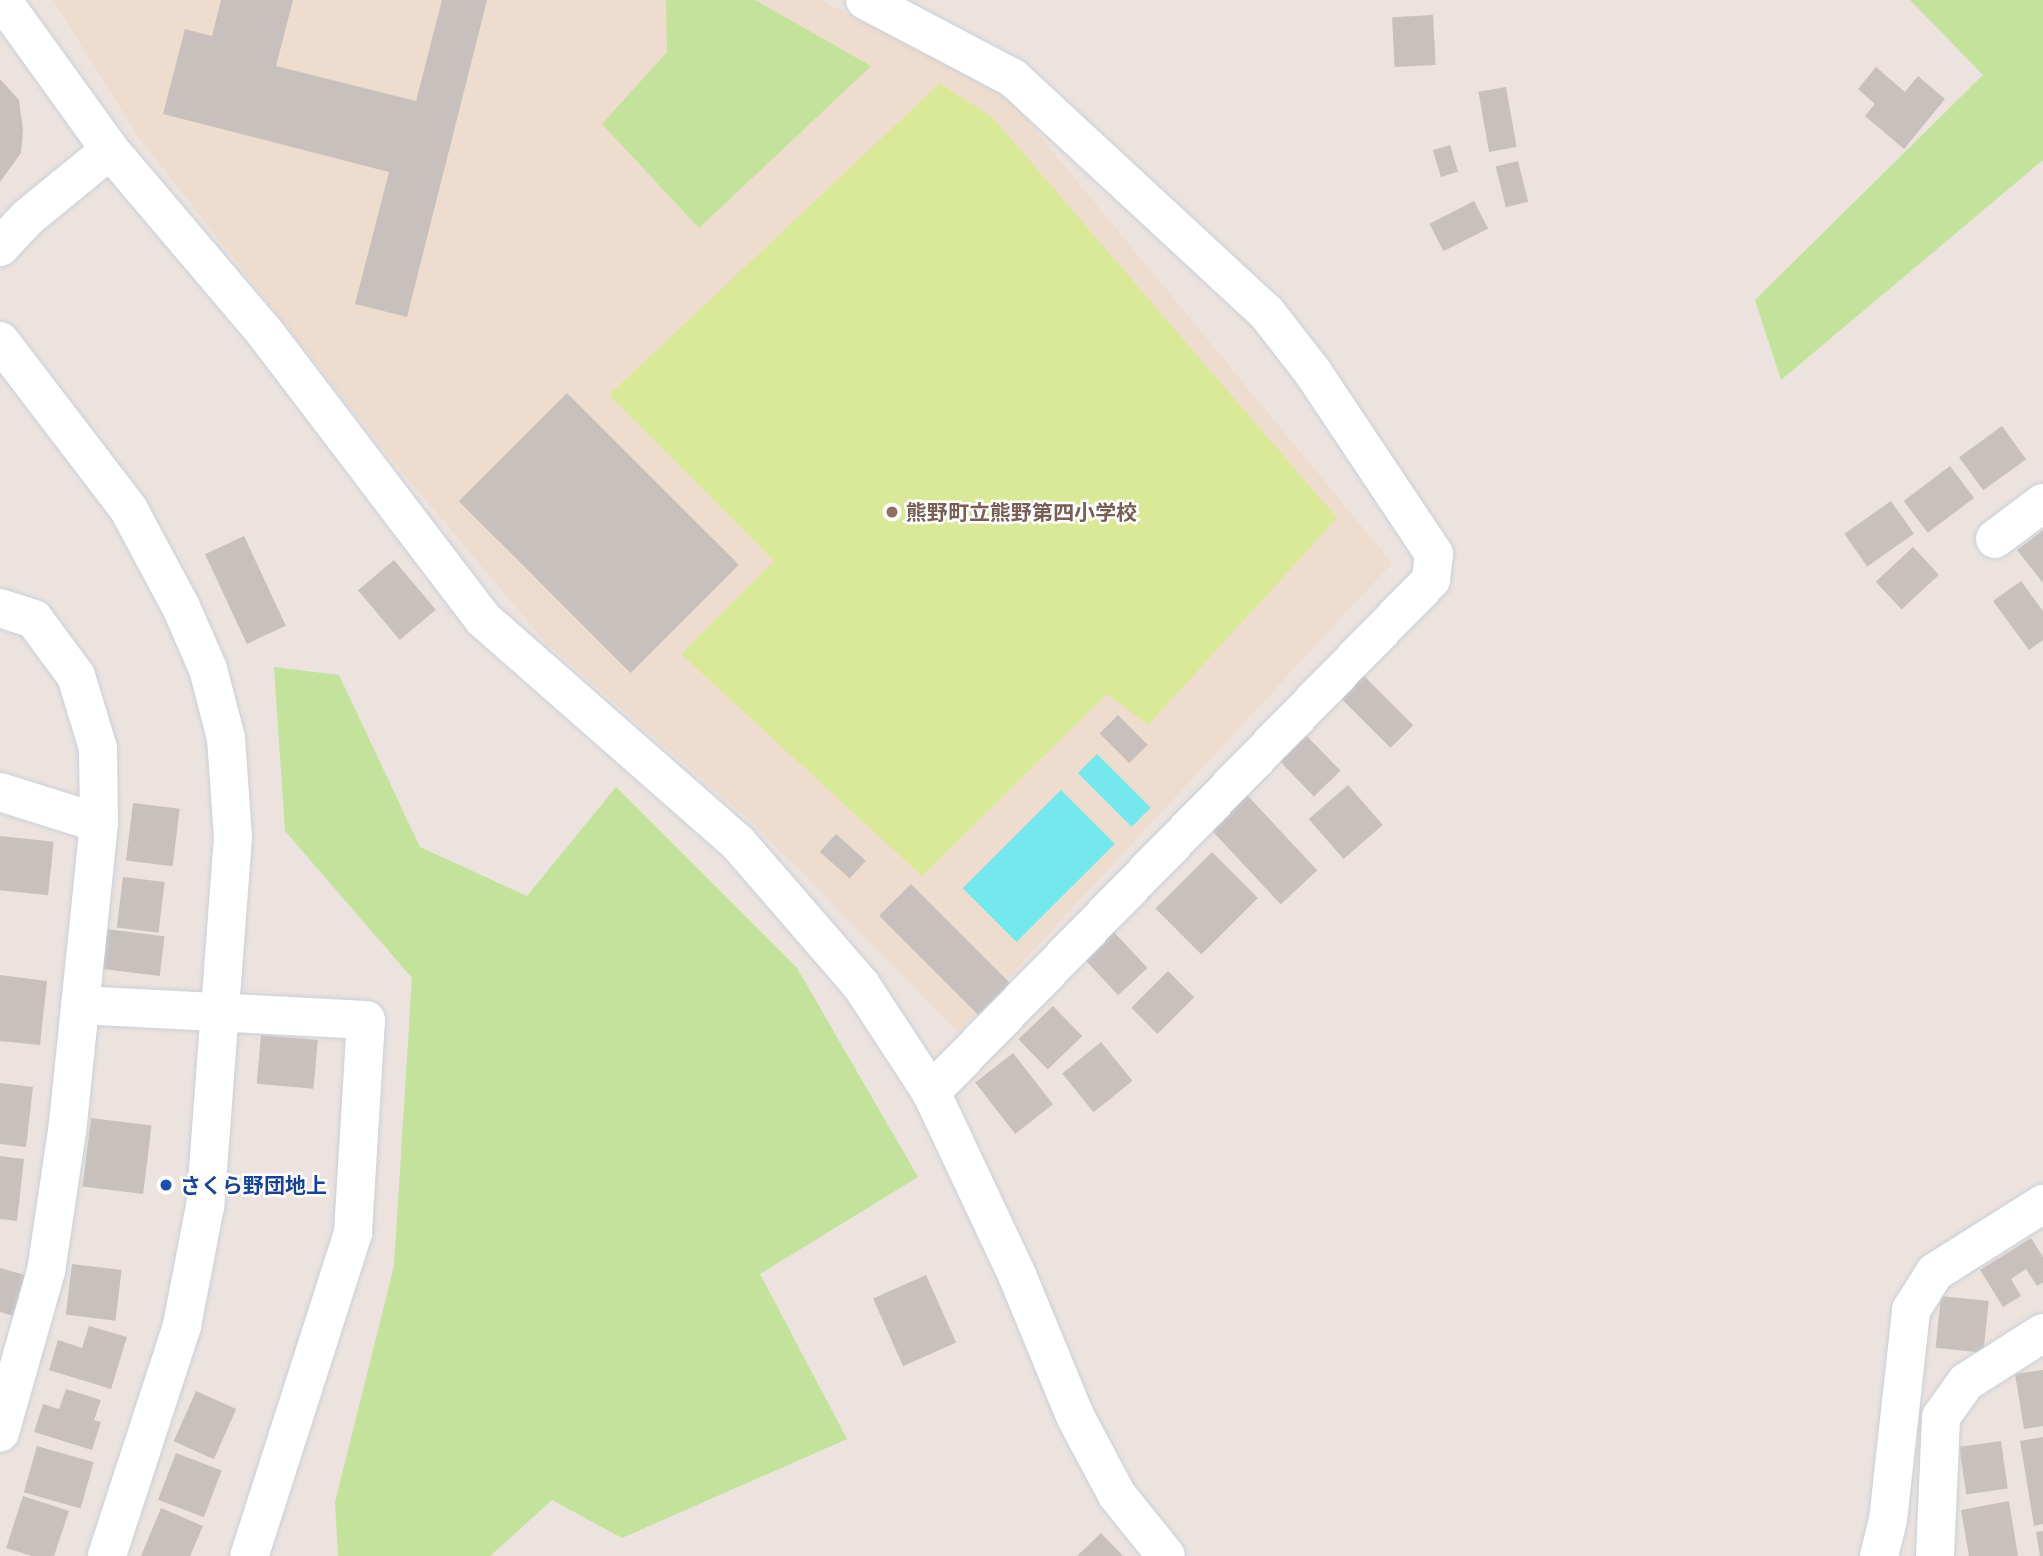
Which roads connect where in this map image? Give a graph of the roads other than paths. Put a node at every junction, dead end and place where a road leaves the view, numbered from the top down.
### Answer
1 (2, 0) edge
2 (865, 0) edge
3 (924, 14) edge
4 (110, 150) junction
5 (0, 247) edge
6 (0, 341) edge
7 (2043, 503) edge
8 (1995, 539) dead end
9 (0, 608) edge
10 (0, 792) edge
11 (99, 823) junction
12 (80, 1005) junction
13 (223, 1012) junction
14 (931, 1091) junction
15 (2043, 1204) edge
16 (2043, 1333) edge
17 (9, 1371) edge
18 (0, 1433) edge
19 (107, 1556) edge
20 (249, 1556) edge
21 (1166, 1556) edge
22 (1879, 1556) edge
23 (1935, 1556) edge

1 - 4 street
2 - 3 street
3 - 14 street
4 - 5 street
4 - 14 street
6 - 13 street
7 - 8 street
9 - 11 street
10 - 11 street
11 - 12 street
12 - 13 street
12 - 17 street
13 - 19 street
13 - 20 street
14 - 21 street
15 - 22 street
16 - 23 street
17 - 18 street

